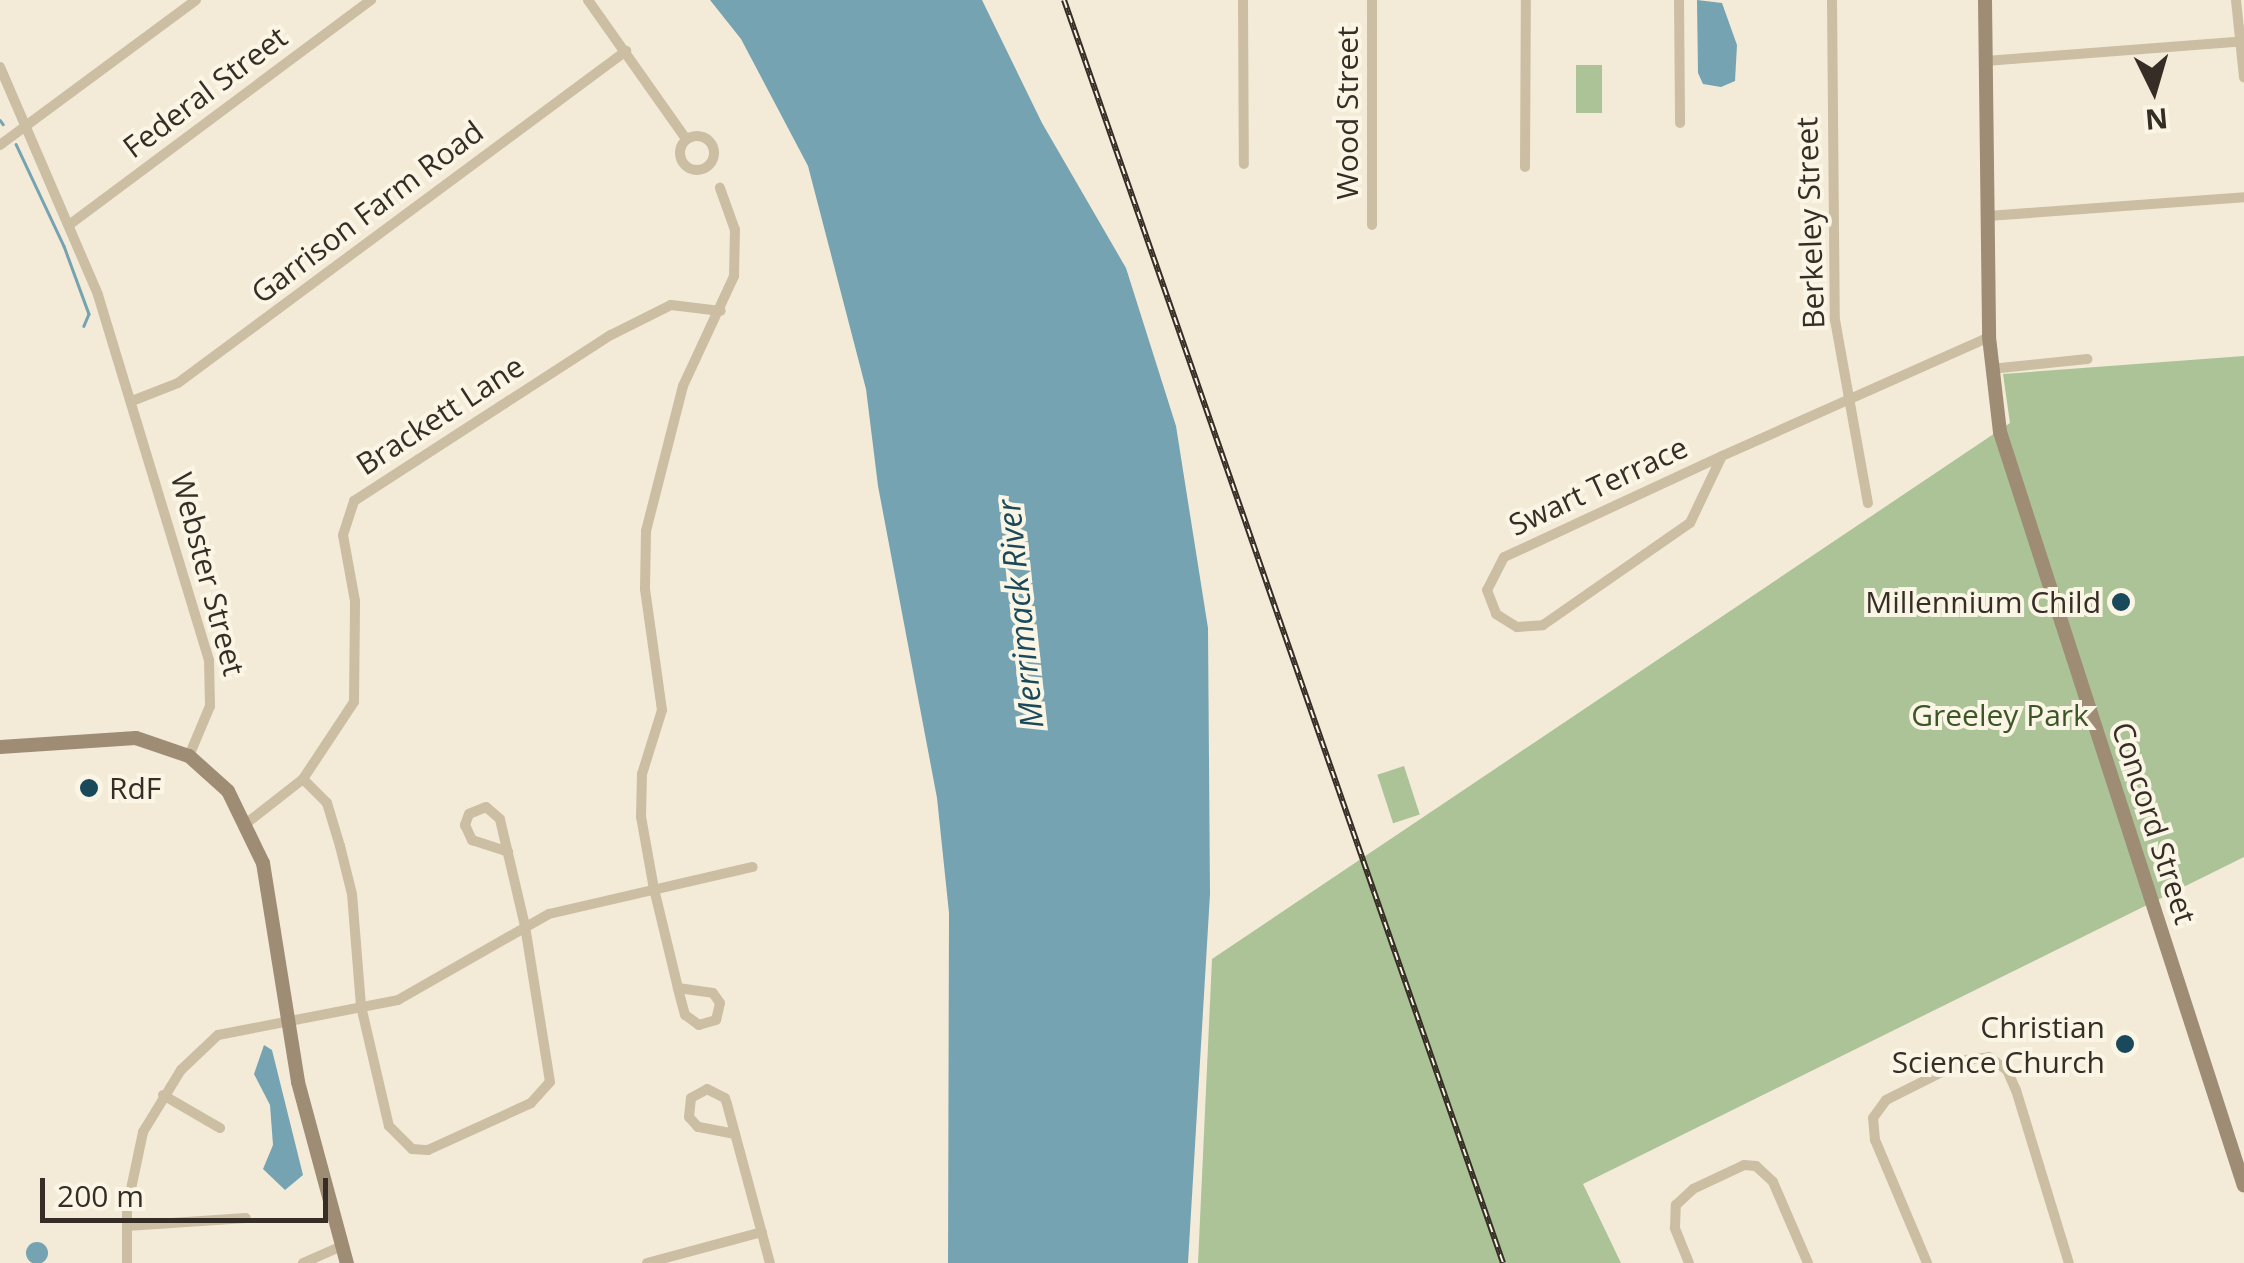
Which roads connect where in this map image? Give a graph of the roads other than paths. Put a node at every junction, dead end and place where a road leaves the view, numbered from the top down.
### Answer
1 (196, 0) edge
2 (370, 0) edge
3 (588, 0) edge
4 (1243, 0) edge
5 (1372, 0) edge
6 (1526, 0) edge
7 (1679, 0) edge
8 (1832, 0) edge
9 (1985, 0) edge
10 (2236, 0) edge
11 (2242, 41) edge
12 (626, 50) junction
13 (1986, 61) junction
14 (0, 67) edge
15 (2244, 78) edge
16 (1680, 123) dead end
17 (26, 126) junction
18 (686, 139) dead end
19 (0, 145) edge
20 (1244, 164) dead end
21 (1525, 168) dead end
22 (720, 188) dead end
23 (2244, 196) edge
24 (1988, 216) junction
25 (68, 225) junction
26 (1372, 225) dead end
27 (721, 311) junction
28 (1988, 337) junction
29 (2087, 359) dead end
30 (1991, 369) junction
31 (1848, 398) junction
32 (132, 401) junction
33 (1722, 456) junction
34 (1868, 502) dead end
35 (0, 747) edge
36 (189, 756) junction
37 (303, 779) junction
38 (248, 822) junction
39 (508, 852) junction
40 (752, 867) dead end
41 (654, 889) junction
42 (525, 926) junction
43 (678, 988) junction
44 (361, 1006) junction
45 (287, 1018) junction
46 (163, 1095) junction
47 (220, 1128) dead end
48 (736, 1134) junction
49 (2244, 1186) edge
50 (246, 1218) dead end
51 (127, 1226) junction
52 (762, 1232) junction
53 (342, 1246) junction
54 (127, 1263) edge
55 (304, 1263) edge
56 (347, 1263) edge
57 (648, 1263) edge
58 (770, 1263) edge
59 (1689, 1263) edge
60 (1808, 1263) edge
61 (1926, 1263) edge
62 (2069, 1263) edge

1 - 17 street
2 - 25 street, Federal Street
3 - 12 street
4 - 20 street
5 - 26 street, Wood Street
6 - 21 street
7 - 16 street
8 - 31 street, Berkeley Street
9 - 13 main road, Concord Street
10 - 11 street
11 - 13 street
11 - 15 street
12 - 18 street
12 - 32 street, Garrison Farm Road
13 - 24 main road, Concord Street
14 - 17 street, Webster Street
17 - 19 street
17 - 25 street, Webster Street
22 - 27 street
23 - 24 street
24 - 28 main road, Concord Street
25 - 32 street, Webster Street
27 - 37 street, Brackett Lane
27 - 41 street
28 - 30 main road, Concord Street
28 - 31 street, Swart Terrace
29 - 30 street
30 - 49 main road, Concord Street
31 - 33 street, Swart Terrace
31 - 34 street, Berkeley Street
32 - 36 street, Webster Street
33 - 33 street, Swart Terrace
35 - 36 main road
36 - 38 main road
37 - 38 street, Brackett Lane
37 - 44 street
38 - 45 main road
39 - 39 street
39 - 42 street
40 - 41 street
41 - 42 street
41 - 43 street
42 - 44 street
42 - 44 street
43 - 43 street
44 - 45 street
45 - 46 street
45 - 53 main road
46 - 47 street
46 - 51 street
48 - 48 street
48 - 52 street
50 - 51 street
51 - 54 street
52 - 57 street
52 - 58 street
53 - 55 street
53 - 56 main road
59 - 60 street
61 - 62 street

